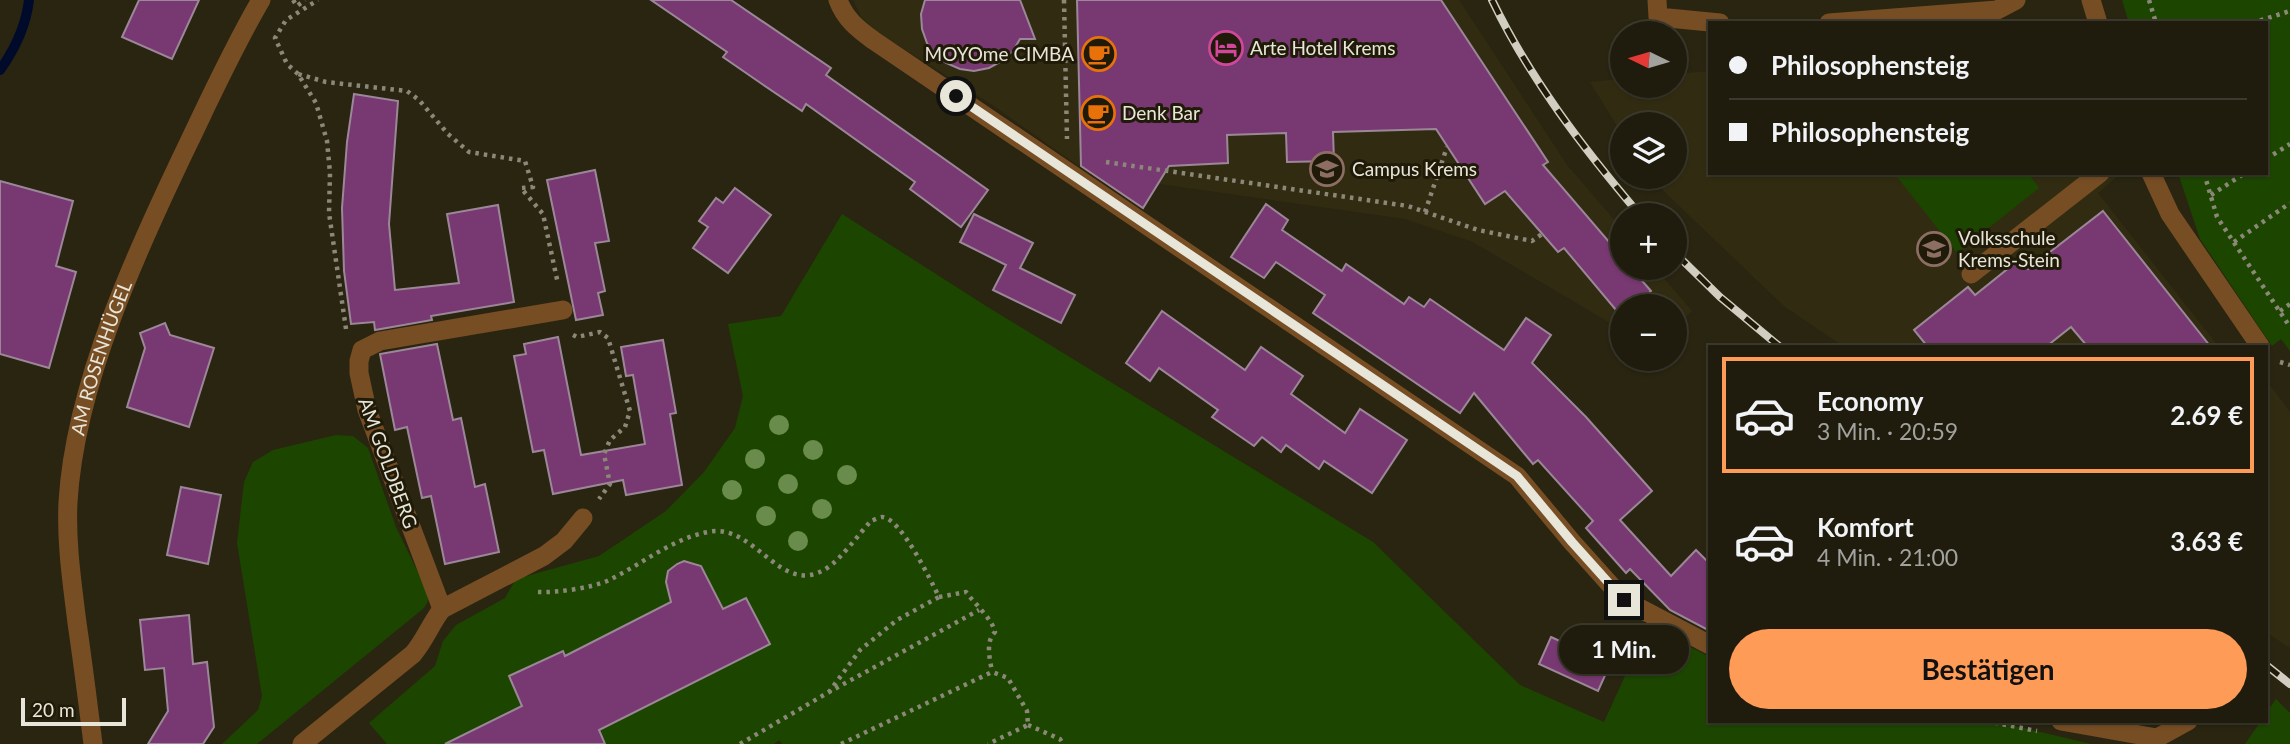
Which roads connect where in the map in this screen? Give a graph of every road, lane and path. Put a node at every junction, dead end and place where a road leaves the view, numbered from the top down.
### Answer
1 (261, 0) edge
2 (293, 0) edge
3 (305, 0) edge
4 (318, 0) edge
5 (838, 0) edge
6 (1064, 0) edge
7 (1657, 0) edge
8 (2017, 0) edge
9 (2091, 0) edge
10 (2149, 0) edge
11 (2290, 11) edge
12 (1853, 21) edge
13 (2097, 21) edge
14 (2155, 21) edge
15 (2258, 21) edge
16 (1708, 22) edge
17 (298, 74) junction
18 (2290, 144) edge
19 (1447, 147) dead end
20 (1039, 153) junction
21 (2268, 158) edge
22 (1095, 161) dead end
23 (2097, 175) edge
24 (2152, 175) edge
25 (2205, 175) edge
26 (2242, 175) edge
27 (2211, 195) junction
28 (2290, 204) edge
29 (1425, 212) junction
30 (1542, 234) dead end
31 (2234, 242) junction
32 (1971, 274) dead end
33 (2290, 304) edge
34 (563, 310) junction
35 (2280, 311) junction
36 (2290, 327) edge
37 (2259, 345) edge
38 (362, 350) junction
39 (583, 518) joint
40 (536, 592) dead end
41 (939, 597) junction
42 (442, 609) junction
43 (979, 610) junction
44 (1708, 644) edge
45 (992, 672) junction
46 (829, 692) junction
47 (1997, 723) edge
48 (2057, 723) edge
49 (2072, 723) edge
50 (2184, 723) edge
51 (1028, 725) junction
52 (93, 744) edge
53 (302, 744) edge
54 (740, 744) edge
55 (841, 744) edge
56 (988, 744) edge
57 (1063, 744) edge

1 - 52 street, AM ROSENHÜGEL
2 - 3 path
4 - 17 path
5 - 20 street
6 - 20 path
7 - 16 street
8 - 12 street
9 - 13 street
10 - 14 path
11 - 15 path
17 - 34 path
17 - 38 path
18 - 21 path
19 - 29 path
20 - 44 street
22 - 29 path
23 - 32 street
24 - 37 street
25 - 27 path
26 - 27 path
27 - 31 path
28 - 31 path
29 - 30 path
31 - 35 path
33 - 35 path
34 - 38 street
34 - 39 path
35 - 36 path
38 - 42 street, AM GOLDBERG
39 - 42 street
40 - 41 path
41 - 43 path
41 - 46 path
42 - 53 street
43 - 45 path
43 - 46 path
45 - 51 path
45 - 55 path
46 - 54 path
47 - 48 path
49 - 50 street
51 - 56 path
51 - 57 path

